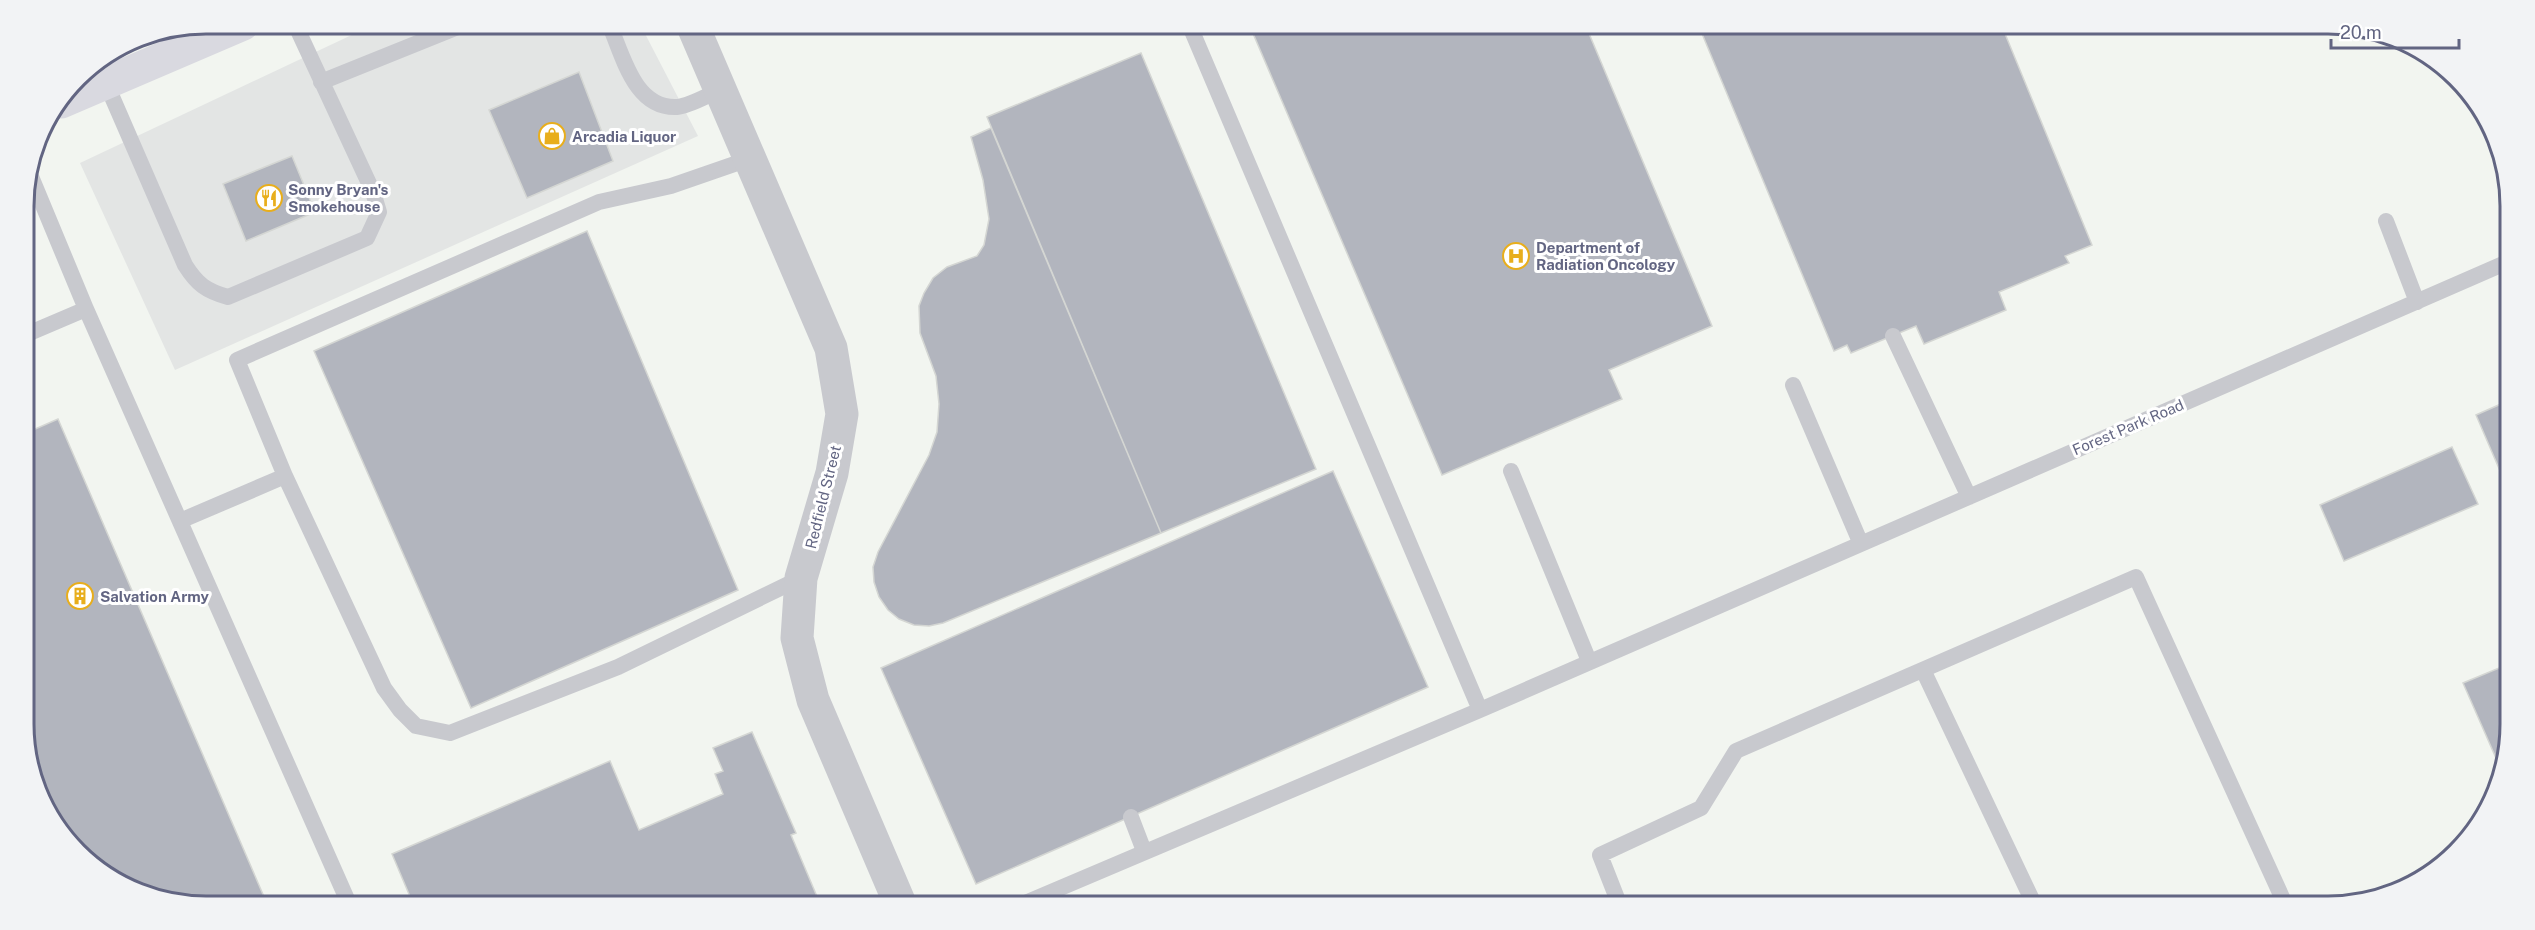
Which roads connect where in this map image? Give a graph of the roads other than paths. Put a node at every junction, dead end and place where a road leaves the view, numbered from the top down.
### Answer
1 (220, 34) edge
2 (299, 34) edge
3 (436, 34) edge
4 (614, 34) edge
5 (696, 34) edge
6 (1193, 34) edge
7 (321, 82) junction
8 (106, 83) junction
9 (720, 90) junction
10 (74, 96) edge
11 (749, 159) junction
12 (36, 188) edge
13 (2386, 221) dead end
14 (2500, 265) edge
15 (2417, 302) junction
16 (86, 309) junction
17 (35, 331) edge
18 (1893, 336) dead end
19 (1793, 385) dead end
20 (1511, 471) dead end
21 (285, 477) junction
22 (1969, 496) junction
23 (180, 521) junction
24 (1861, 544) junction
25 (801, 578) junction
26 (1589, 661) junction
27 (1923, 670) junction
28 (1480, 710) junction
29 (1131, 817) dead end
30 (1144, 851) junction
31 (1616, 895) edge
32 (2030, 895) edge
33 (2281, 895) edge
34 (346, 896) edge
35 (897, 896) edge
36 (1042, 896) edge

1 - 8 main road
2 - 7 lane
3 - 7 lane
4 - 9 lane
5 - 9 street, Redfield Street
6 - 28 lane
7 - 8 lane
8 - 10 main road
9 - 11 street, Redfield Street
11 - 21 lane
11 - 25 street, Redfield Street
12 - 16 lane
13 - 15 lane
14 - 15 lane, Forest Park Road
15 - 22 lane, Forest Park Road
16 - 17 lane
16 - 23 lane
18 - 22 lane
19 - 24 lane
20 - 26 lane
21 - 23 lane
21 - 25 lane
22 - 24 lane, Forest Park Road
23 - 34 lane
24 - 26 lane, Forest Park Road
25 - 35 street, Redfield Street
26 - 28 lane, Forest Park Road
27 - 31 lane
27 - 32 lane
27 - 33 lane
28 - 30 lane, Forest Park Road
29 - 30 lane
30 - 36 lane, Forest Park Road

